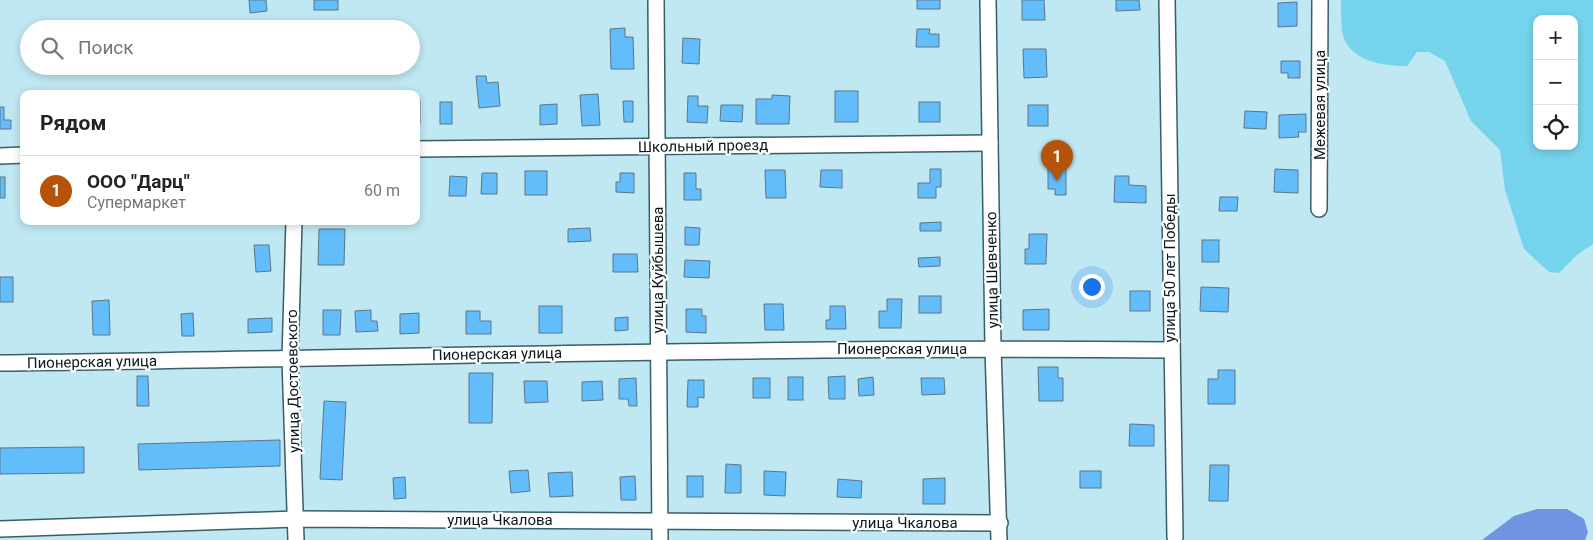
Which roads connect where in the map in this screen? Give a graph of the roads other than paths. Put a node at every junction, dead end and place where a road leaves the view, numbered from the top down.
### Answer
1 (656, 0) edge
2 (988, 0) edge
3 (1167, 0) edge
4 (1320, 0) edge
5 (990, 143) junction
6 (657, 146) junction
7 (420, 149) edge
8 (20, 155) edge
9 (0, 156) edge
10 (1319, 209) dead end
11 (294, 225) edge
12 (993, 348) junction
13 (1171, 350) junction
14 (658, 351) junction
15 (290, 359) junction
16 (0, 363) edge
17 (296, 519) junction
18 (660, 521) junction
19 (1000, 523) junction
20 (0, 529) edge
21 (1174, 537) dead end
22 (296, 540) edge
23 (660, 540) edge
24 (999, 540) edge

1 - 6 street, улица Куйбышева
2 - 5 street, улица Шевченко
3 - 13 street, улица 50 лет Победы
4 - 10 street, Межевая улица
5 - 6 street, Школьный проезд
5 - 12 street, улица Шевченко
6 - 7 street, Школьный проезд
6 - 14 street, улица Куйбышева
8 - 9 street
11 - 15 street, улица Достоевского
12 - 13 street, Пионерская улица
12 - 14 street, Пионерская улица
12 - 19 street, улица Шевченко
13 - 21 street, улица 50 лет Победы
14 - 15 street, Пионерская улица
14 - 18 street, улица Куйбышева
15 - 16 street, Пионерская улица
15 - 17 street, улица Достоевского
17 - 18 street, улица Чкалова
17 - 20 street, улица Чкалова
17 - 22 street, улица Достоевского
18 - 19 street, улица Чкалова
18 - 23 street, улица Куйбышева
19 - 24 street, улица Шевченко

